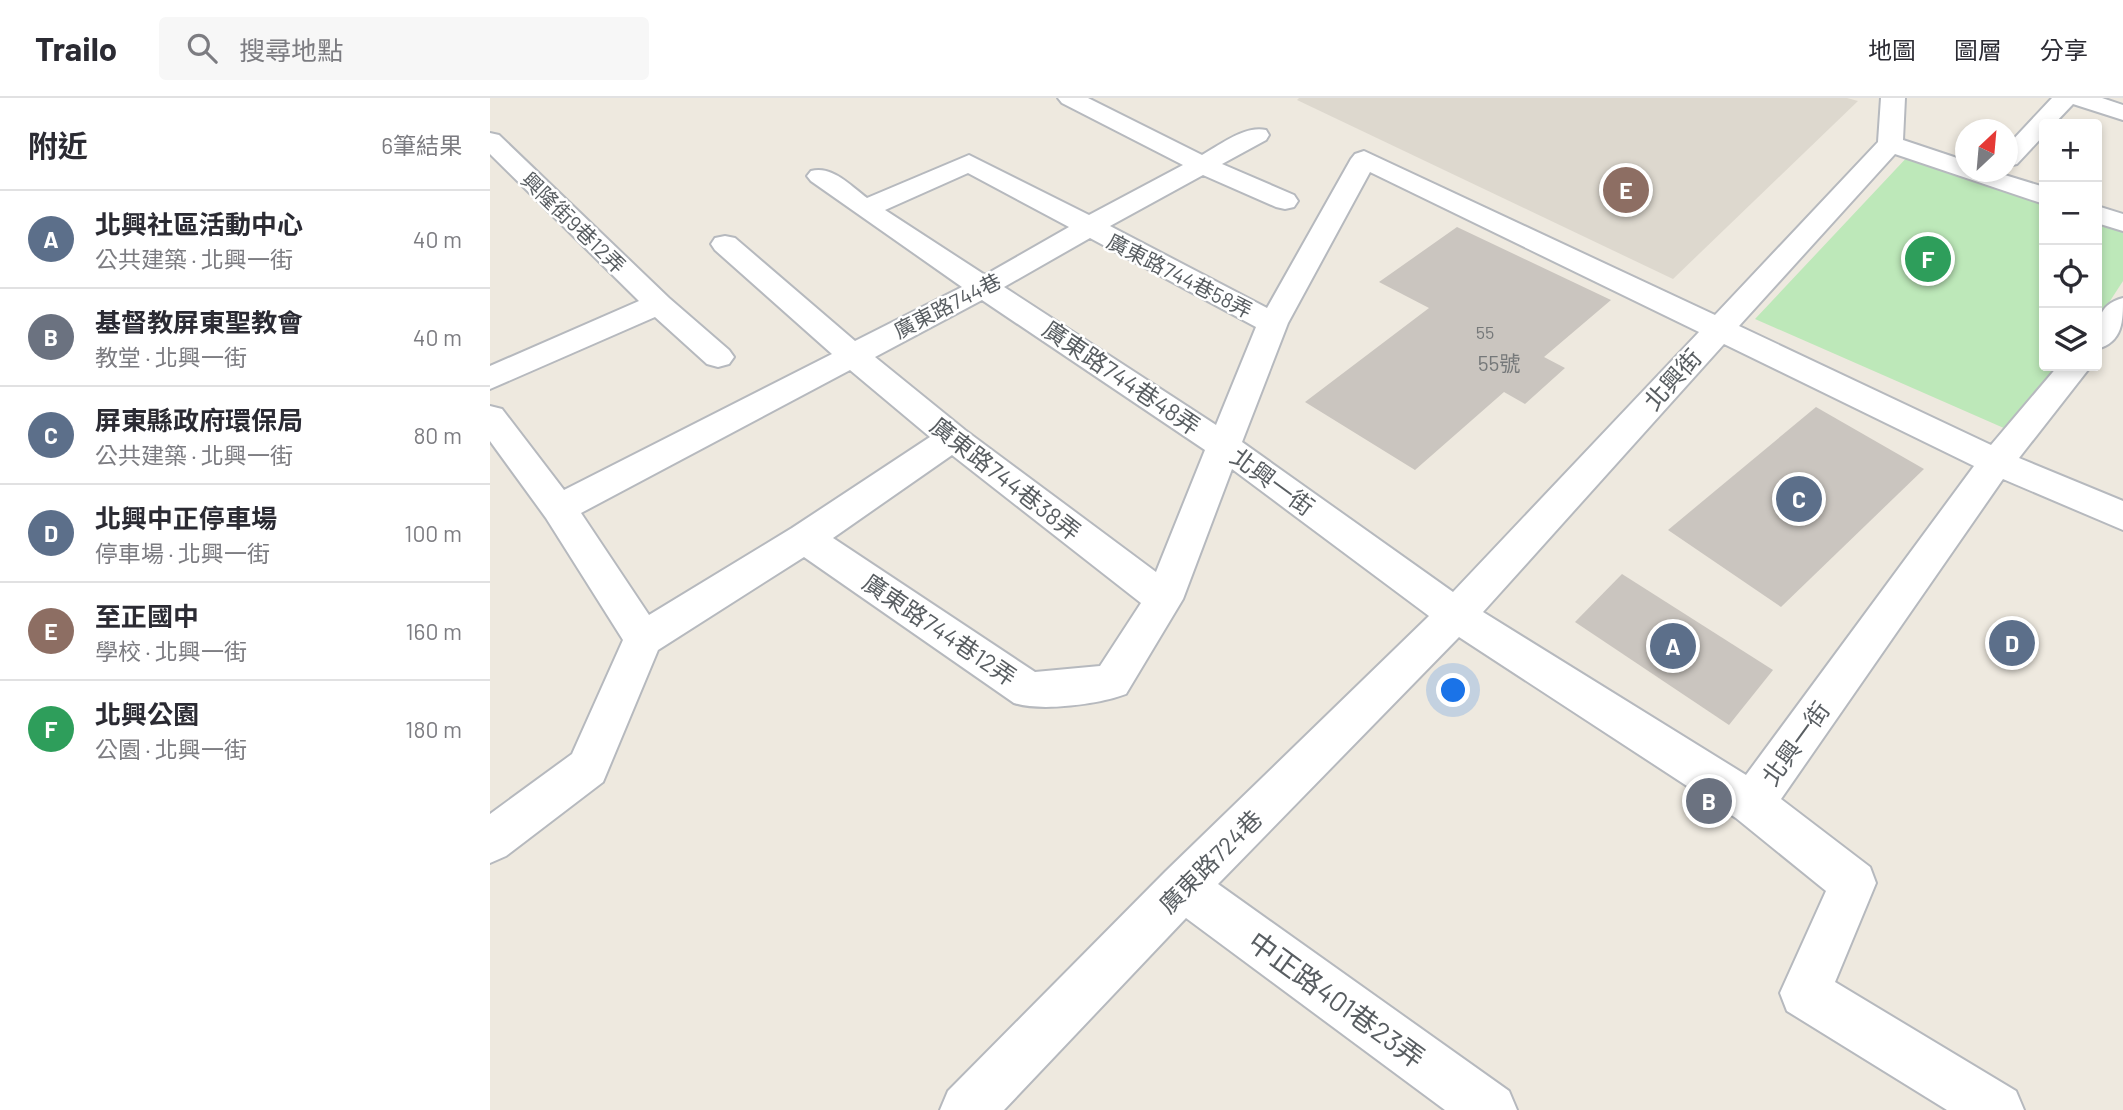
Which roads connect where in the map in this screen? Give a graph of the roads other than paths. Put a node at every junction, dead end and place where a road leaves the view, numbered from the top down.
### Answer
1 (1070, 98) edge
2 (1893, 98) edge
3 (2065, 98) edge
4 (2079, 98) edge
5 (2123, 113) edge
6 (1258, 135) dead end
7 (490, 140) edge
8 (1890, 144) junction
9 (2018, 147) edge
10 (1202, 165) junction
11 (1955, 165) edge
12 (820, 176) dead end
13 (2005, 182) edge
14 (2039, 194) edge
15 (1285, 201) dead end
16 (865, 209) junction
17 (2102, 216) edge
18 (2123, 223) edge
19 (1087, 227) junction
20 (725, 244) dead end
21 (986, 286) junction
22 (659, 304) junction
23 (2123, 307) edge
24 (1273, 323) junction
25 (1718, 328) junction
26 (2102, 333) edge
27 (851, 354) junction
28 (718, 357) dead end
29 (2071, 371) edge
30 (490, 377) edge
31 (490, 416) edge
32 (953, 438) junction
33 (1224, 446) junction
34 (1996, 462) junction
35 (559, 509) junction
36 (2123, 516) edge
37 (805, 538) junction
38 (1164, 599) junction
39 (1456, 615) junction
40 (643, 639) junction
41 (1752, 803) junction
42 (490, 841) edge
43 (1183, 887) junction
44 (981, 1106) edge
45 (1490, 1110) edge
46 (1997, 1110) edge

1 - 10 street
2 - 8 street
3 - 9 street
4 - 5 street
6 - 10 street, 廣東路744巷
7 - 22 street, 興隆街9巷12弄
8 - 11 street
8 - 25 street, 北興街
10 - 15 street
10 - 19 street, 廣東路744巷
12 - 16 street, 廣東路744巷48弄
13 - 14 street
16 - 19 street, 廣東路744巷58弄
16 - 21 street, 廣東路744巷48弄
17 - 18 street
19 - 21 street, 廣東路744巷
19 - 24 street, 廣東路744巷58弄
20 - 27 street, 廣東路744巷38弄
21 - 27 street, 廣東路744巷
21 - 33 street, 廣東路744巷48弄
22 - 28 street, 興隆街9巷12弄
22 - 30 street
23 - 26 street
24 - 25 street, 北興一街
24 - 33 street, 北興一街
25 - 34 street, 北興一街
25 - 39 street, 北興街
27 - 32 street, 廣東路744巷38弄
27 - 35 street, 廣東路744巷
29 - 34 street, 北興一街
31 - 35 street
32 - 37 street
32 - 38 street, 廣東路744巷38弄
33 - 38 street, 廣東路744巷48弄
33 - 39 street, 北興一街
34 - 36 street
34 - 41 street, 北興一街
35 - 40 street
37 - 38 street, 廣東路744巷12弄
37 - 40 street
39 - 41 street, 北興一街
39 - 43 street, 廣東路724巷
40 - 42 street
41 - 46 street
43 - 44 street, 廣東路724巷
43 - 45 street, 中正路401巷23弄

